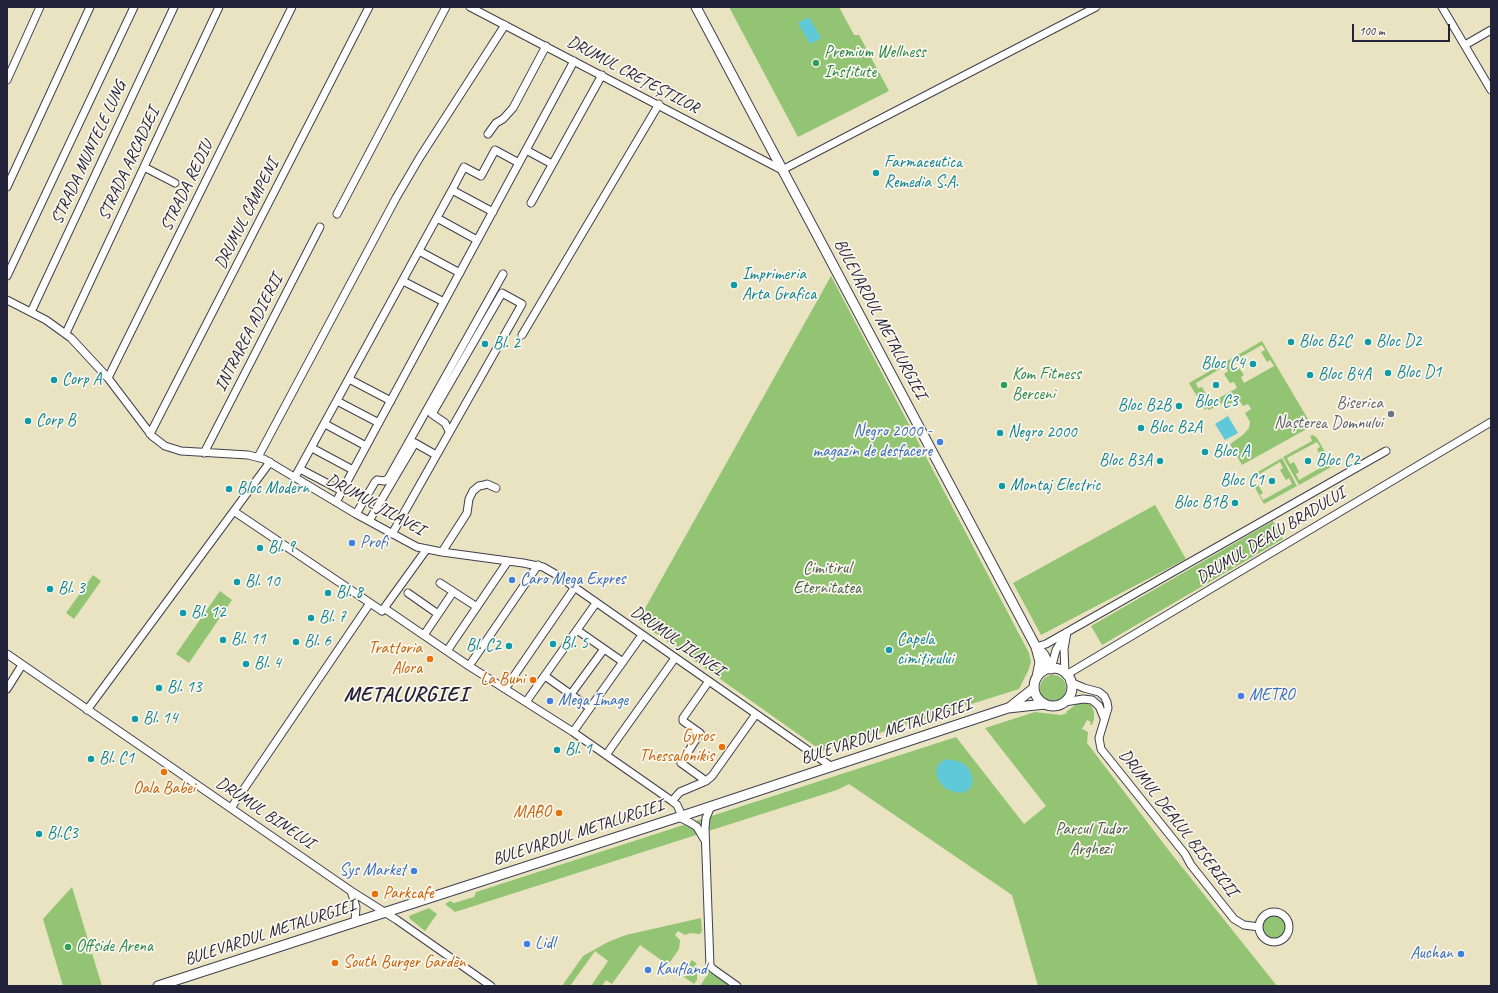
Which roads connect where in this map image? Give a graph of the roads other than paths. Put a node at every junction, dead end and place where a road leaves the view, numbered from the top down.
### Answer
1 (40, 7) edge
2 (90, 7) edge
3 (134, 7) edge
4 (174, 7) edge
5 (219, 7) edge
6 (292, 7) edge
7 (369, 7) edge
8 (446, 7) edge
9 (470, 7) edge
10 (696, 7) edge
11 (1096, 7) edge
12 (1446, 8) edge
13 (505, 25) junction
14 (1491, 30) edge
15 (1465, 45) junction
16 (546, 46) junction
17 (574, 60) junction
18 (602, 75) junction
19 (1488, 78) edge
20 (7, 80) edge
21 (1491, 90) edge
22 (658, 104) junction
23 (488, 134) dead end
24 (526, 150) junction
25 (519, 163) junction
26 (552, 164) junction
27 (144, 167) junction
28 (782, 170) junction
29 (175, 183) dead end
30 (7, 187) edge
31 (452, 190) junction
32 (531, 203) dead end
33 (493, 212) junction
34 (337, 214) dead end
35 (437, 218) junction
36 (320, 227) dead end
37 (478, 240) junction
38 (419, 251) junction
39 (460, 273) junction
40 (504, 274) dead end
41 (7, 276) edge
42 (403, 281) junction
43 (7, 300) edge
44 (444, 302) junction
45 (31, 312) junction
46 (66, 333) junction
47 (522, 335) dead end
48 (108, 378) junction
49 (349, 379) junction
50 (391, 400) junction
51 (337, 401) junction
52 (1491, 422) edge
53 (379, 423) junction
54 (325, 424) junction
55 (449, 431) junction
56 (150, 434) junction
57 (366, 446) junction
58 (312, 448) junction
59 (1386, 451) dead end
60 (204, 453) junction
61 (436, 455) junction
62 (258, 457) junction
63 (270, 462) junction
64 (300, 469) junction
65 (353, 470) junction
66 (295, 477) junction
67 (496, 488) dead end
68 (342, 492) junction
69 (336, 502) junction
70 (235, 512) junction
71 (356, 514) junction
72 (369, 521) junction
73 (392, 534) junction
74 (426, 550) junction
75 (442, 552) junction
76 (508, 561) junction
77 (538, 565) junction
78 (440, 583) dead end
79 (575, 587) junction
80 (408, 592) dead end
81 (453, 592) junction
82 (596, 602) junction
83 (370, 603) junction
84 (477, 607) junction
85 (384, 608) junction
86 (438, 614) junction
87 (577, 630) junction
88 (1067, 632) junction
89 (424, 635) junction
90 (642, 635) junction
91 (1036, 647) junction
92 (604, 649) junction
93 (447, 651) junction
94 (7, 654) edge
95 (675, 658) junction
96 (622, 662) junction
97 (22, 665) junction
98 (469, 666) junction
99 (1051, 669) junction
100 (545, 676) junction
101 (1037, 677) junction
102 (1067, 677) junction
103 (709, 681) junction
104 (1034, 688) junction
105 (7, 689) edge
106 (505, 689) junction
107 (571, 694) junction
108 (526, 702) junction
109 (1065, 702) junction
110 (1045, 704) junction
111 (590, 708) junction
112 (1008, 708) junction
113 (87, 710) junction
114 (756, 714) junction
115 (1104, 718) junction
116 (573, 732) junction
117 (606, 755) junction
118 (832, 767) junction
119 (706, 781) junction
120 (672, 801) junction
121 (710, 806) junction
122 (231, 808) junction
123 (680, 816) junction
124 (704, 841) junction
125 (351, 891) junction
126 (386, 912) junction
127 (355, 922) junction
128 (1259, 927) junction
129 (158, 986) edge
130 (491, 986) edge
131 (737, 986) edge

1 - 20 street
2 - 30 street
3 - 41 street
4 - 45 street, STRADA MUNTELE LUNG
5 - 27 street, STRADA ARCADIEI
6 - 48 street, STRADA REDIU
7 - 56 street, DRUMUL CÂMPENI
8 - 34 street
9 - 13 street, DRUMUL CREȚEȘTILOR
10 - 28 main road, BULEVARDUL METALURGIEI
11 - 28 street
12 - 15 street
13 - 16 street, DRUMUL CREȚEȘTILOR
13 - 62 street
14 - 15 street
15 - 19 street
16 - 17 street, DRUMUL CREȚEȘTILOR
16 - 23 street
17 - 18 street, DRUMUL CREȚEȘTILOR
17 - 24 street
18 - 22 street, DRUMUL CREȚEȘTILOR
18 - 26 street
19 - 21 street
22 - 28 street, DRUMUL CREȚEȘTILOR
22 - 47 street
24 - 25 street
24 - 26 street
25 - 31 street
25 - 33 street
26 - 32 street
27 - 29 street
27 - 46 street, STRADA ARCADIEI
28 - 91 main road, BULEVARDUL METALURGIEI
31 - 33 street
31 - 35 street
33 - 37 street
35 - 37 street
35 - 38 street
36 - 60 street, INTRAREA ADIERII
37 - 39 street
38 - 39 street
38 - 42 street
39 - 44 street
40 - 71 street
42 - 44 street
42 - 49 street
43 - 45 street, DRUMUL JILAVEI
44 - 50 street
45 - 46 street, DRUMUL JILAVEI
46 - 48 street, DRUMUL JILAVEI
48 - 56 street, DRUMUL JILAVEI
49 - 50 street
49 - 51 street
50 - 53 street
51 - 53 street
51 - 54 street
52 - 102 street, DRUMUL DEALU BRADULUI
53 - 57 street
54 - 57 street
54 - 58 street
55 - 55 street
55 - 61 street
56 - 60 street, DRUMUL JILAVEI
57 - 65 street
58 - 64 street
58 - 65 street
59 - 88 street
60 - 62 street, DRUMUL JILAVEI
61 - 72 street
61 - 73 street
62 - 63 street, DRUMUL JILAVEI
63 - 66 street, DRUMUL JILAVEI
63 - 70 street
64 - 66 street
64 - 68 street
65 - 68 street
66 - 69 street, DRUMUL JILAVEI
67 - 75 street
68 - 69 street
69 - 71 street, DRUMUL JILAVEI
70 - 83 street
70 - 113 street
71 - 72 street, DRUMUL JILAVEI
72 - 73 street, DRUMUL JILAVEI
73 - 74 street, DRUMUL JILAVEI
74 - 75 street, DRUMUL JILAVEI
74 - 85 street
75 - 76 street, DRUMUL JILAVEI
76 - 77 street, DRUMUL JILAVEI
76 - 84 street
77 - 79 street, DRUMUL JILAVEI
77 - 98 street
78 - 81 street
79 - 82 street, DRUMUL JILAVEI
79 - 106 street
80 - 86 street
81 - 84 street
81 - 86 street
82 - 87 street
82 - 90 street, DRUMUL JILAVEI
83 - 85 street
83 - 122 street
84 - 93 street
85 - 89 street
86 - 89 street
87 - 92 street
87 - 100 street
88 - 91 street
88 - 99 street
88 - 102 street
89 - 93 street
90 - 95 street, DRUMUL JILAVEI
90 - 96 street
91 - 99 main road, BULEVARDUL METALURGIEI
91 - 101 main road, BULEVARDUL METALURGIEI
92 - 96 street
92 - 107 street
93 - 98 street
94 - 97 street, DRUMUL BINELUI
95 - 103 street, DRUMUL JILAVEI
95 - 117 street
96 - 111 street
97 - 105 street
97 - 113 street, DRUMUL BINELUI
98 - 106 street
99 - 101 main road
99 - 102 main road
100 - 107 street
100 - 108 street
101 - 104 main road
102 - 109 main road
102 - 115 street, DRUMUL DEALUL BISERICII
103 - 114 street, DRUMUL JILAVEI
103 - 119 street
104 - 110 main road
104 - 112 main road, BULEVARDUL METALURGIEI
106 - 108 street
107 - 111 street
108 - 116 street
109 - 110 main road
109 - 115 street
110 - 112 main road, BULEVARDUL METALURGIEI
111 - 116 street
112 - 118 main road, BULEVARDUL METALURGIEI
113 - 122 street, DRUMUL BINELUI
114 - 118 street, DRUMUL JILAVEI
114 - 119 street
115 - 128 street, DRUMUL DEALUL BISERICII
116 - 117 street
117 - 120 street
118 - 121 main road, BULEVARDUL METALURGIEI
119 - 120 street
120 - 123 street
121 - 123 main road, BULEVARDUL METALURGIEI
121 - 124 street
122 - 125 street, DRUMUL BINELUI
123 - 124 street
123 - 126 main road, BULEVARDUL METALURGIEI
124 - 131 street
125 - 126 street, DRUMUL BINELUI
125 - 127 street
126 - 127 main road, BULEVARDUL METALURGIEI
126 - 130 street, DRUMUL BINELUI
127 - 129 main road, BULEVARDUL METALURGIEI
128 - 128 street

